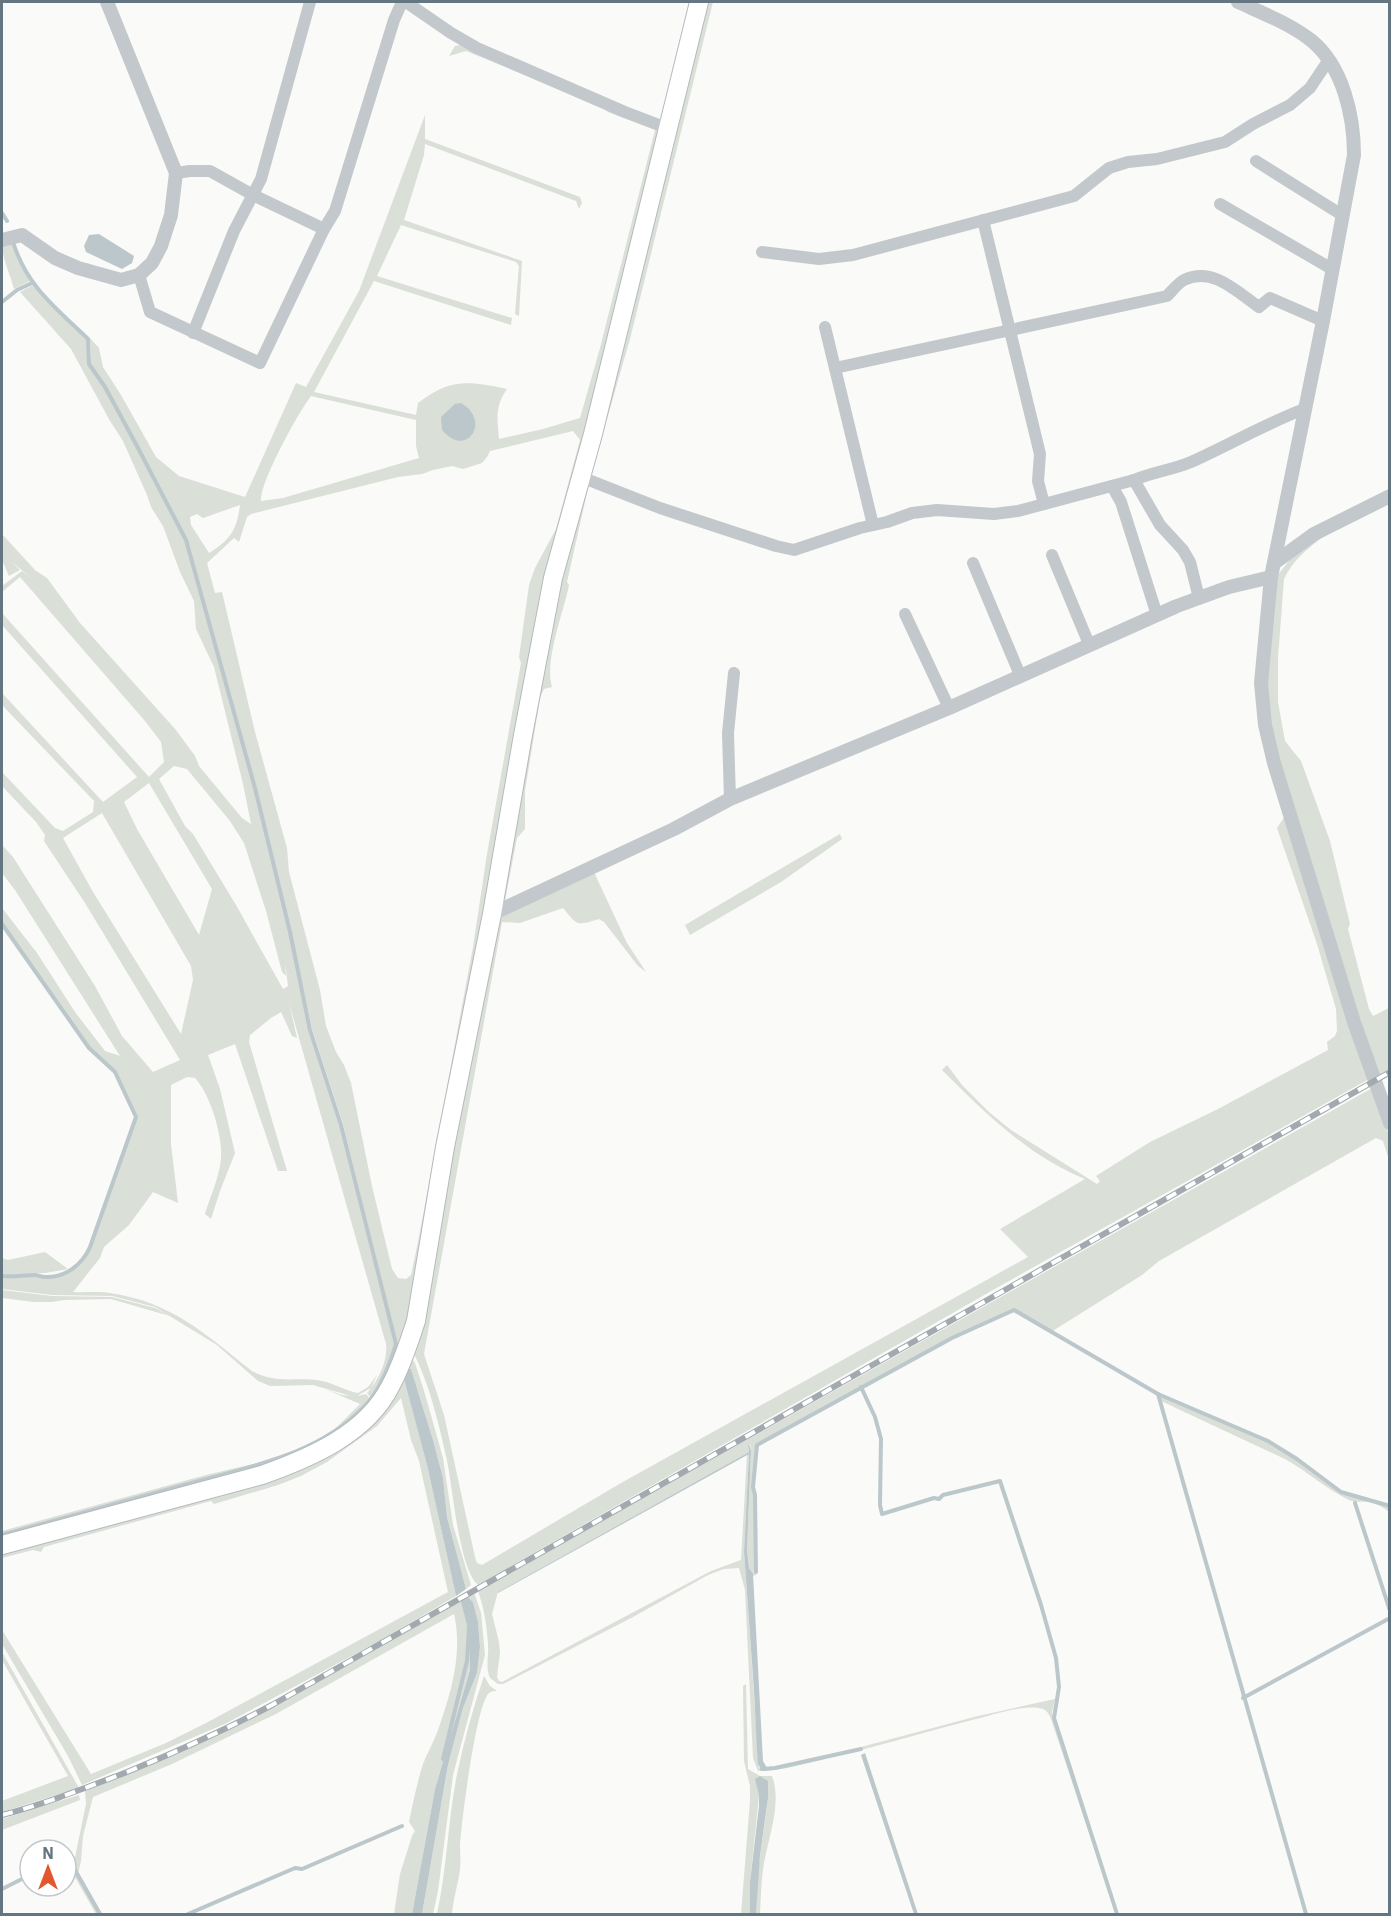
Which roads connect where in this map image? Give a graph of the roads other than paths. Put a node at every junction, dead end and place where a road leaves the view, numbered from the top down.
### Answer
1 (106, 2) edge
2 (310, 2) edge
3 (404, 2) edge
4 (699, 2) edge
5 (1239, 2) edge
6 (1328, 61) junction
7 (667, 128) junction
8 (1256, 161) dead end
9 (176, 173) junction
10 (253, 195) junction
11 (1220, 204) dead end
12 (1342, 215) junction
13 (982, 220) junction
14 (324, 229) junction
15 (2, 240) edge
16 (762, 252) dead end
17 (1332, 269) junction
18 (139, 275) junction
19 (1323, 321) junction
20 (825, 327) dead end
21 (1010, 330) junction
22 (193, 333) junction
23 (835, 368) junction
24 (1304, 409) junction
25 (581, 477) junction
26 (1134, 480) junction
27 (1112, 486) junction
28 (1389, 495) edge
29 (1044, 504) junction
30 (873, 525) junction
31 (1052, 555) dead end
32 (973, 563) dead end
33 (1272, 570) junction
34 (1199, 598) junction
35 (905, 614) dead end
36 (1157, 615) junction
37 (1089, 644) junction
38 (734, 673) dead end
39 (1020, 675) junction
40 (949, 708) junction
41 (730, 799) junction
42 (492, 914) junction
43 (1389, 1123) edge
44 (2, 1545) edge

1 - 9 street
2 - 10 street
3 - 7 street
3 - 14 street
4 - 7 main road
5 - 6 street
6 - 12 street
6 - 13 street
7 - 25 main road
8 - 12 street
9 - 10 street
9 - 18 street
10 - 14 street
10 - 22 street
11 - 17 street
12 - 17 street
13 - 16 street
13 - 21 street
14 - 22 street
15 - 18 street
17 - 19 street
18 - 22 street
19 - 21 street
19 - 24 street
20 - 23 street
21 - 23 street
21 - 29 street
23 - 30 street
24 - 26 street
24 - 33 street
25 - 30 street
25 - 42 main road
26 - 27 street
26 - 34 street
27 - 29 street
27 - 36 street
28 - 33 street
29 - 30 street
31 - 37 street
32 - 39 street
33 - 34 street
33 - 43 street
34 - 36 street
35 - 40 street
36 - 37 street
37 - 39 street
38 - 41 street
39 - 40 street
40 - 41 street
41 - 42 street
42 - 44 main road

